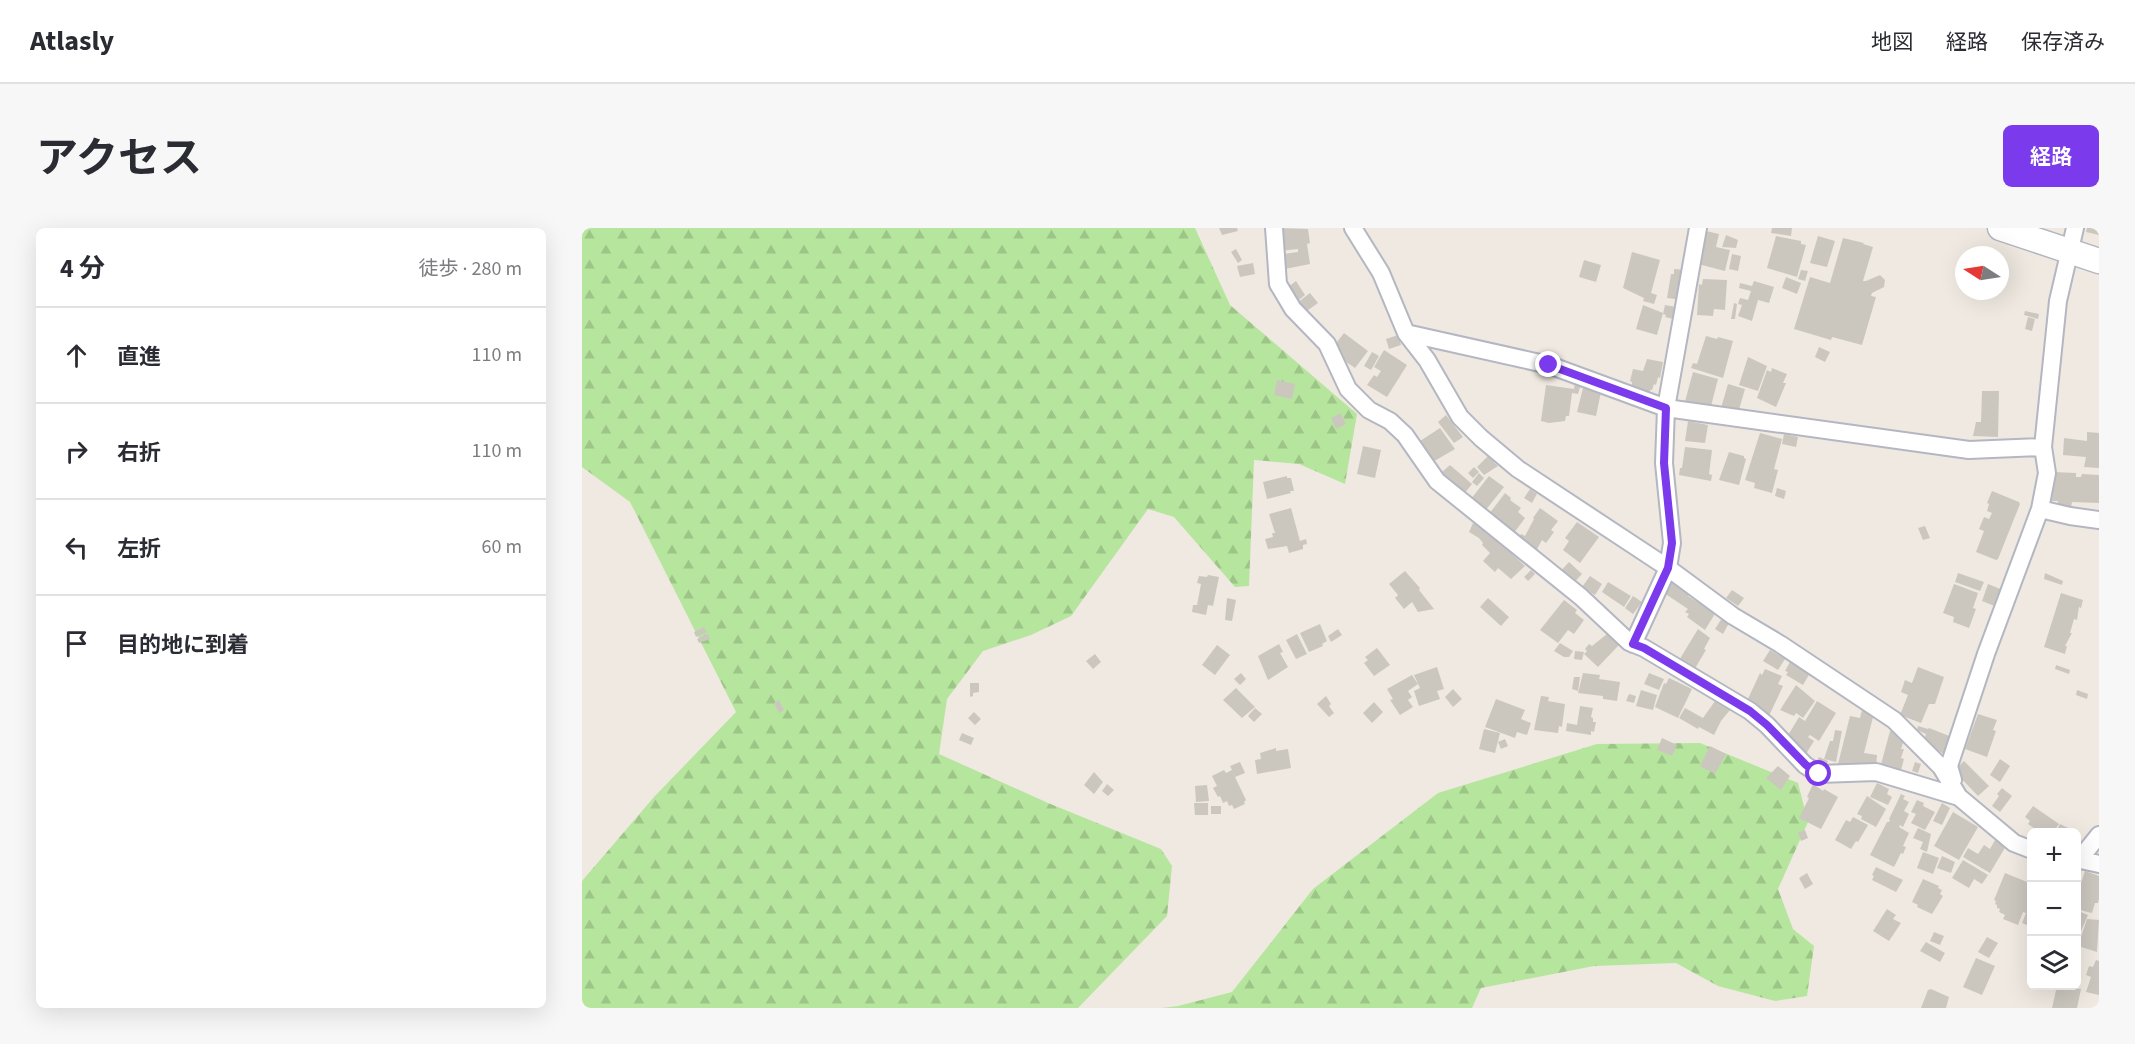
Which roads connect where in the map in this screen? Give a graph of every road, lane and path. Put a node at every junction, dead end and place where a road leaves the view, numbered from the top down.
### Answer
1 (1274, 228) edge
2 (1353, 228) edge
3 (1698, 228) edge
4 (2000, 228) edge
5 (2075, 228) edge
6 (2070, 252) junction
7 (2099, 261) edge
8 (1406, 333) junction
9 (1666, 408) junction
10 (2043, 447) junction
11 (2040, 509) junction
12 (2099, 520) edge
13 (1668, 568) junction
14 (1633, 644) junction
15 (1959, 797) junction
16 (2099, 835) edge
17 (2027, 848) edge
18 (2081, 856) edge
19 (2081, 860) edge
20 (2099, 864) edge

1 - 14 street
2 - 8 street
3 - 9 street
4 - 6 main road
5 - 6 street
6 - 7 main road
6 - 10 street
8 - 9 street
8 - 13 street
9 - 10 street
9 - 13 street
10 - 11 street
11 - 12 street
11 - 15 street
13 - 14 street
13 - 15 street
14 - 15 street
15 - 17 street
16 - 18 street
19 - 20 street

